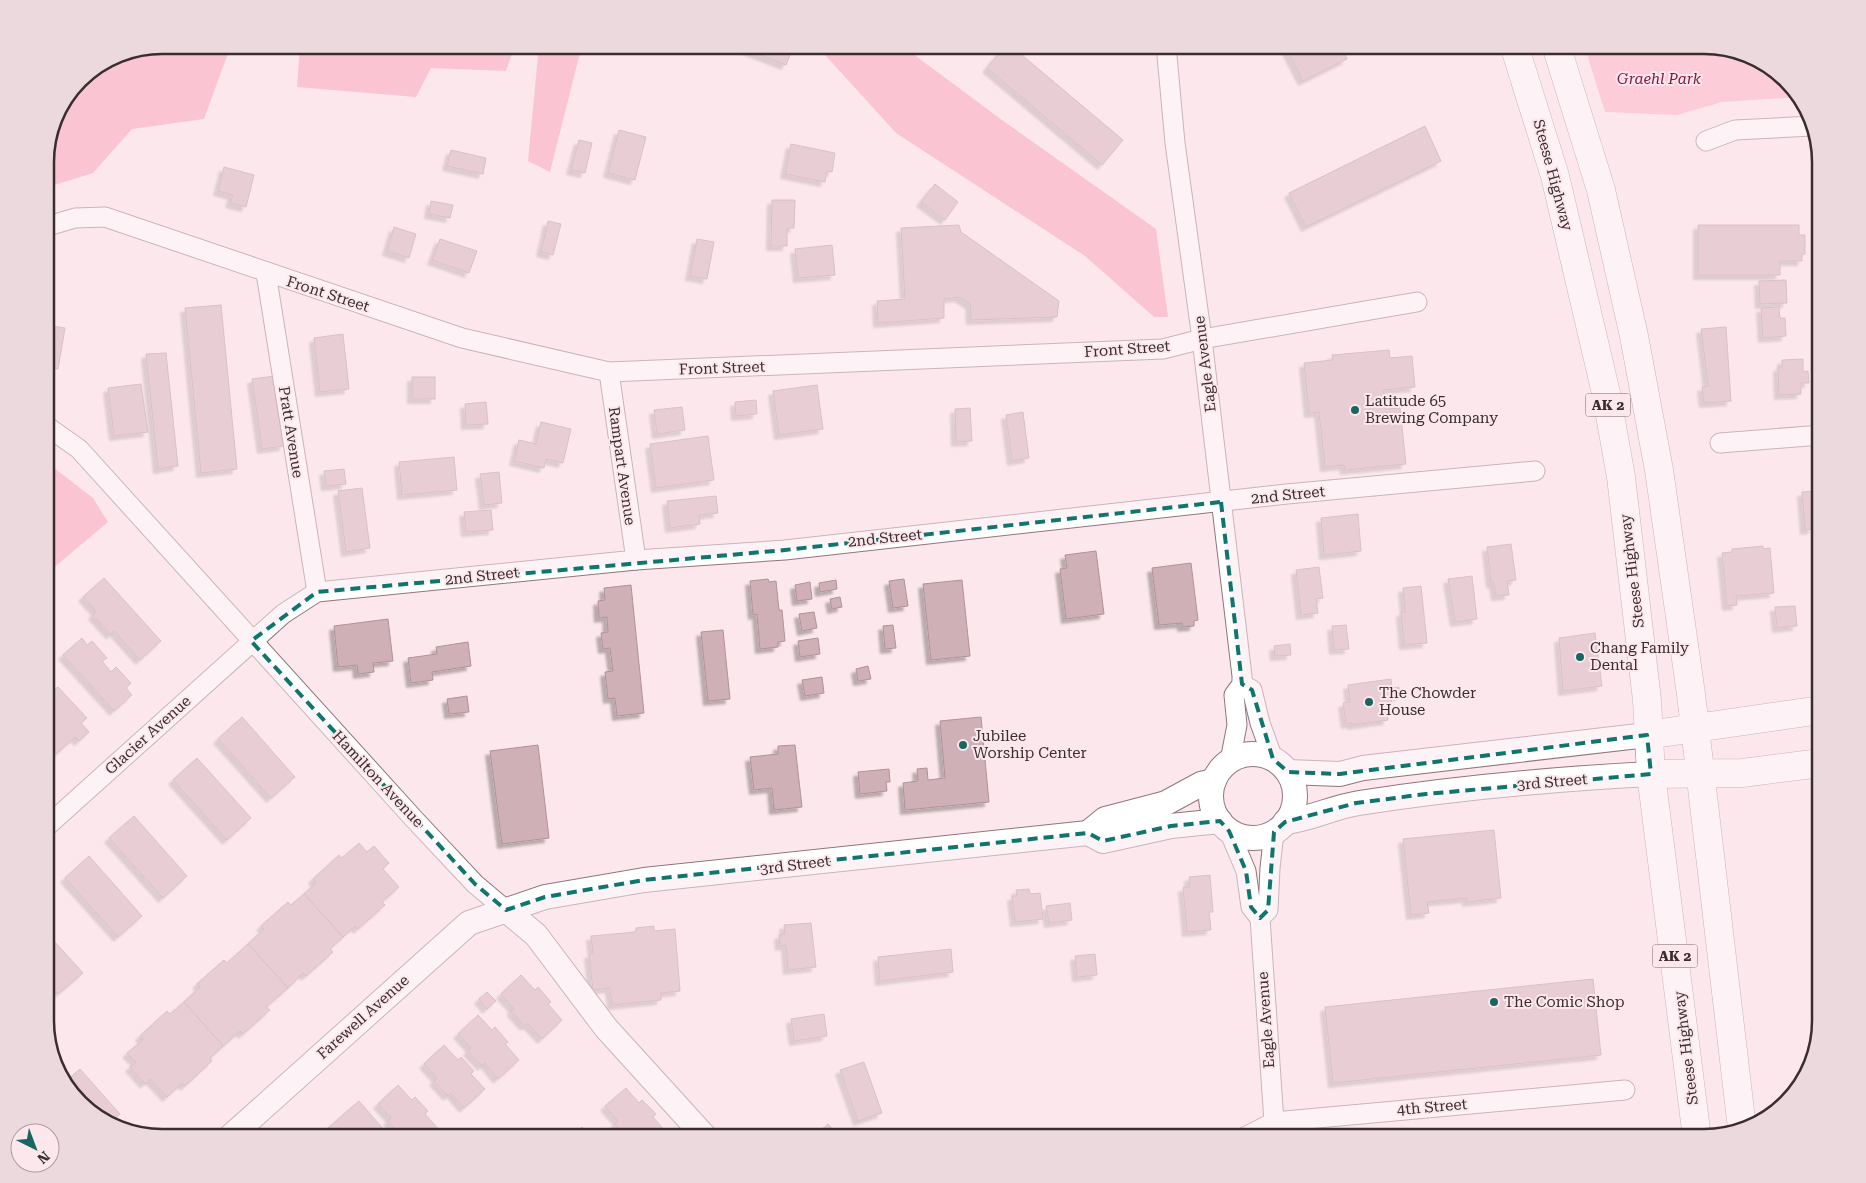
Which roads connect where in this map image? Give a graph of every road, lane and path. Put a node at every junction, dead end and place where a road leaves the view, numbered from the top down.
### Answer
1 (1167, 54) edge
2 (1517, 54) edge
3 (1559, 54) edge
4 (1806, 126) edge
5 (1706, 141) dead end
6 (54, 224) edge
7 (266, 273) junction
8 (1417, 302) dead end
9 (1202, 339) junction
10 (609, 372) junction
11 (54, 431) edge
12 (1812, 436) edge
13 (1720, 443) dead end
14 (1535, 471) dead end
15 (1221, 502) junction
16 (636, 560) junction
17 (317, 592) junction
18 (251, 641) junction
19 (1242, 684) junction
20 (1812, 711) edge
21 (1693, 730) junction
22 (1647, 735) junction
23 (1230, 761) junction
24 (1812, 764) edge
25 (1280, 766) junction
26 (1651, 774) junction
27 (1699, 774) junction
28 (1214, 780) junction
29 (54, 820) edge
30 (1225, 826) junction
31 (1280, 827) junction
32 (1088, 833) junction
33 (506, 910) junction
34 (1260, 918) junction
35 (1625, 1090) dead end
36 (1274, 1122) junction
37 (1741, 1123) edge
38 (239, 1129) edge
39 (698, 1129) edge
40 (1260, 1129) edge
41 (1696, 1129) edge

1 - 9 street, Eagle Avenue
2 - 22 main road, Steese Highway / AK 2
3 - 21 main road, AK 2
4 - 5 street
6 - 7 street, Front Street
7 - 10 street, Front Street
7 - 17 street, Pratt Avenue
8 - 9 street, Front Street
9 - 10 street, Front Street
9 - 15 street, Eagle Avenue
10 - 16 street, Rampart Avenue
11 - 18 street, Hamilton Avenue
12 - 13 street
14 - 15 street, 2nd Street
15 - 16 street, 2nd Street
15 - 19 street, Eagle Avenue
16 - 17 street, 2nd Street
17 - 18 street, 2nd Street
18 - 29 street, Glacier Avenue
18 - 33 street, Hamilton Avenue
19 - 23 street, Eagle Avenue
19 - 25 street, Eagle Avenue
20 - 21 main road
21 - 22 main road
21 - 27 main road, AK 2
22 - 25 street
22 - 26 main road, Steese Highway / AK 2
23 - 25 street
23 - 28 street
24 - 27 main road, 3rd Street
25 - 31 street
26 - 27 main road, 3rd Street
26 - 31 street, 3rd Street
26 - 41 main road, Steese Highway / AK 2
27 - 37 main road, AK 2
28 - 30 street
28 - 32 street
30 - 31 street
30 - 32 street, 3rd Street
30 - 34 street, Eagle Avenue
31 - 34 street, Eagle Avenue
32 - 33 street, 3rd Street
33 - 38 street, Farewell Avenue
33 - 39 street, Hamilton Avenue
34 - 36 street, Eagle Avenue
35 - 36 street, 4th Street
36 - 40 street, 4th Street

